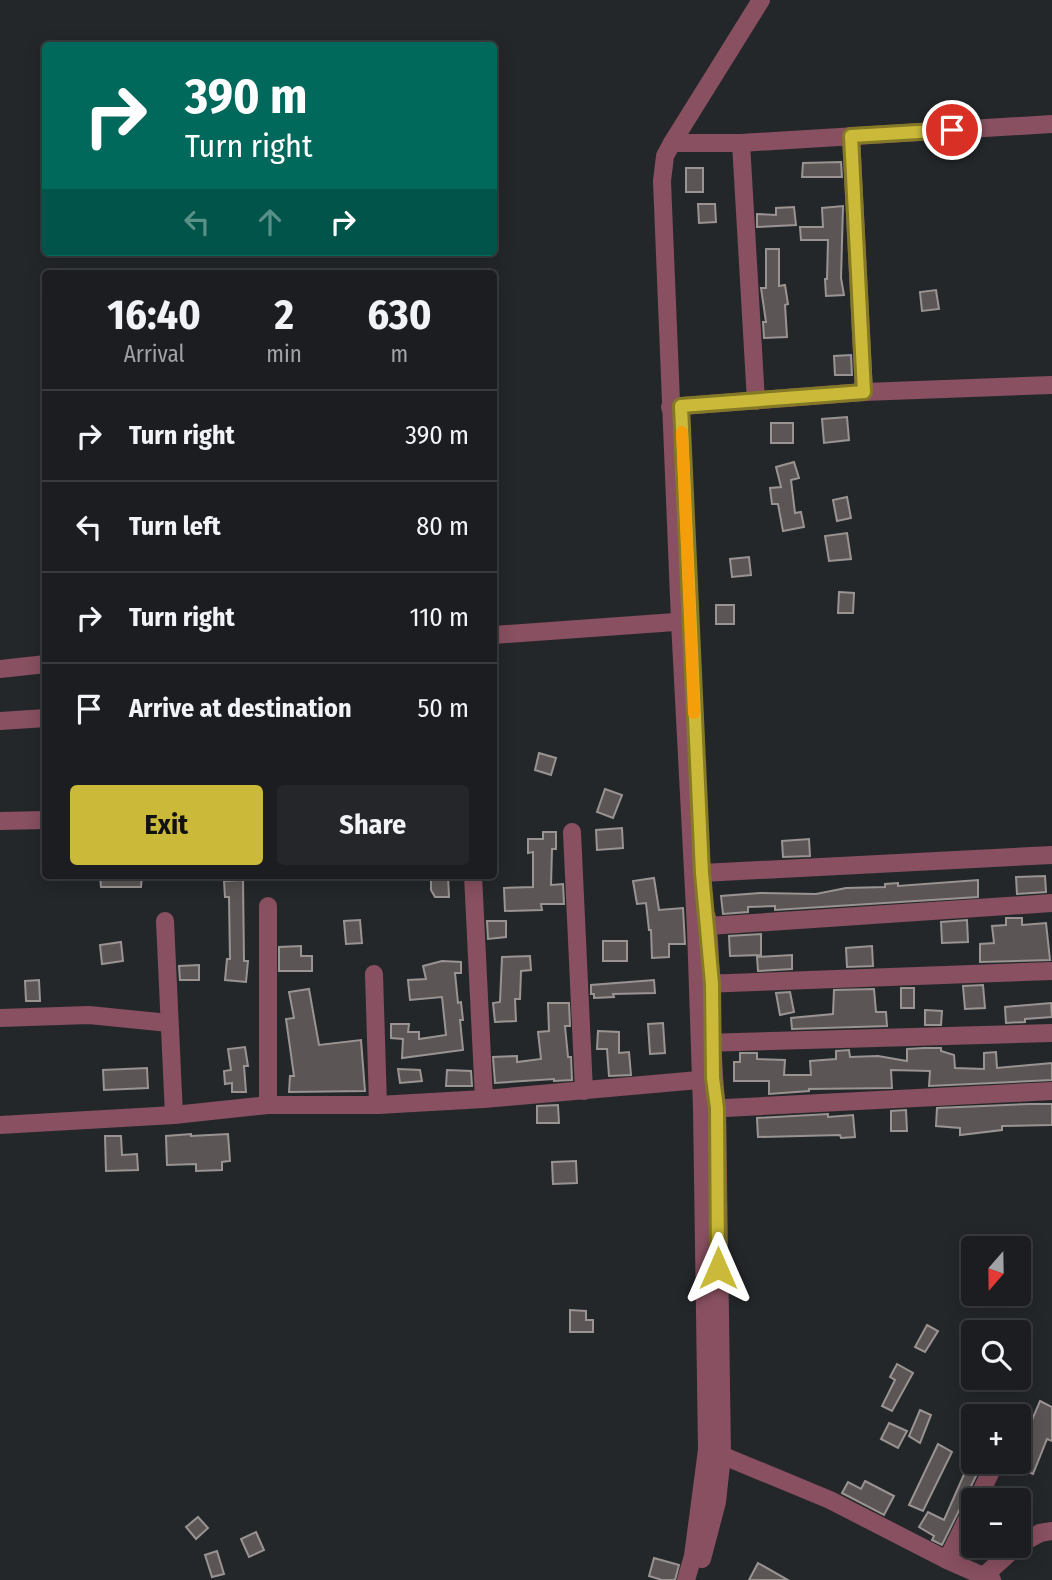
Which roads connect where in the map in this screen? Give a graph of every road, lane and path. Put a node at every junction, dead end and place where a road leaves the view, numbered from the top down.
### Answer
1 (761, 0) edge
2 (1052, 124) edge
3 (851, 136) junction
4 (672, 143) junction
5 (741, 143) junction
6 (1052, 385) edge
7 (864, 392) junction
8 (756, 401) junction
9 (676, 407) junction
10 (685, 621) junction
11 (497, 635) edge
12 (42, 664) edge
13 (0, 669) edge
14 (42, 718) edge
15 (0, 722) edge
16 (42, 820) edge
17 (0, 821) edge
18 (572, 832) dead end
19 (1052, 856) edge
20 (702, 873) junction
21 (473, 879) edge
22 (1052, 903) edge
23 (268, 906) dead end
24 (165, 921) dead end
25 (708, 926) junction
26 (1052, 971) edge
27 (374, 974) dead end
28 (705, 984) junction
29 (0, 1018) edge
30 (169, 1023) junction
31 (1052, 1034) edge
32 (706, 1043) junction
33 (707, 1079) junction
34 (583, 1091) junction
35 (1052, 1091) edge
36 (484, 1099) junction
37 (268, 1105) junction
38 (378, 1105) junction
39 (710, 1109) junction
40 (174, 1115) junction
41 (0, 1125) edge
42 (715, 1452) junction
43 (961, 1531) edge
44 (1052, 1531) edge
45 (1031, 1538) edge
46 (1006, 1558) edge
47 (947, 1560) junction
48 (988, 1578) edge
49 (686, 1580) edge
50 (697, 1580) edge

1 - 4 street
2 - 3 street
3 - 5 street
3 - 7 street
4 - 5 street
4 - 9 street
5 - 8 street
6 - 7 street
7 - 8 street
8 - 9 street
9 - 10 street
10 - 11 street
10 - 20 street
10 - 28 street
12 - 13 street
14 - 15 street
16 - 17 street
18 - 34 street
19 - 20 street
20 - 25 street
21 - 36 street
22 - 25 street
23 - 37 street
24 - 30 street
25 - 28 street
26 - 28 street
27 - 38 street
28 - 32 street
29 - 30 street
30 - 40 street
31 - 32 street
32 - 33 street
33 - 34 street
33 - 39 street
34 - 36 street
35 - 39 street
36 - 38 street
37 - 38 street
37 - 40 street
39 - 42 street
40 - 41 street
42 - 47 street
42 - 49 street
42 - 50 street
43 - 47 street
44 - 45 street
46 - 48 street
47 - 48 street

